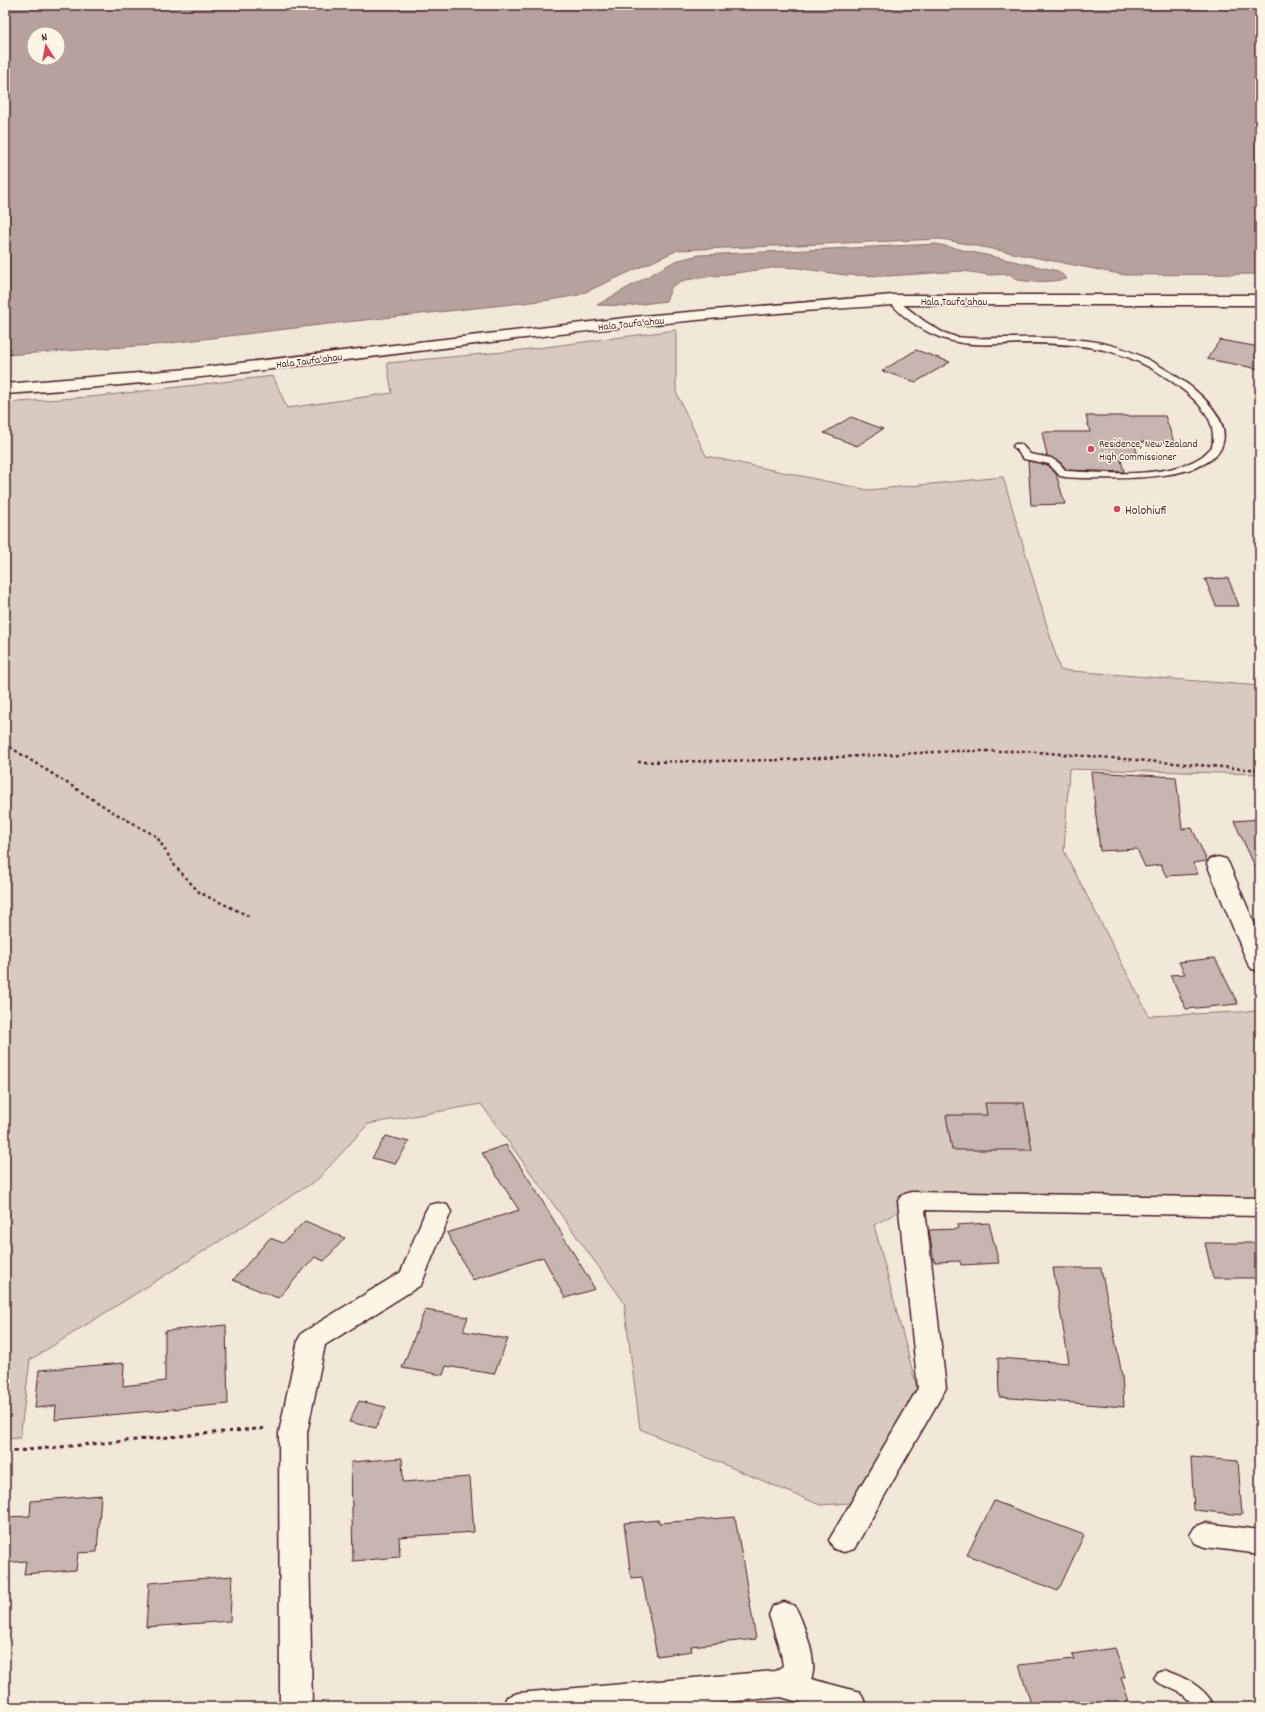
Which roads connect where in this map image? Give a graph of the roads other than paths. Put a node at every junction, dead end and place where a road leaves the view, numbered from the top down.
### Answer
1 (893, 300) junction
2 (1260, 300) edge
3 (5, 389) edge
4 (1018, 446) dead end
5 (1218, 864) dead end
6 (1260, 964) edge
7 (1260, 1206) edge
8 (438, 1212) dead end
9 (1205, 1535) dead end
10 (844, 1540) dead end
11 (1260, 1542) edge
12 (784, 1615) dead end
13 (1163, 1677) dead end
14 (781, 1684) junction
15 (296, 1707) edge
16 (518, 1707) edge
17 (852, 1707) edge
18 (1206, 1707) edge

1 - 2 street, Hala Taufa'ahau
1 - 3 street, Hala Taufa'ahau
1 - 4 lane
5 - 6 street
7 - 10 street
8 - 15 street
9 - 11 street
12 - 14 street
13 - 18 lane
14 - 16 street
14 - 17 street

